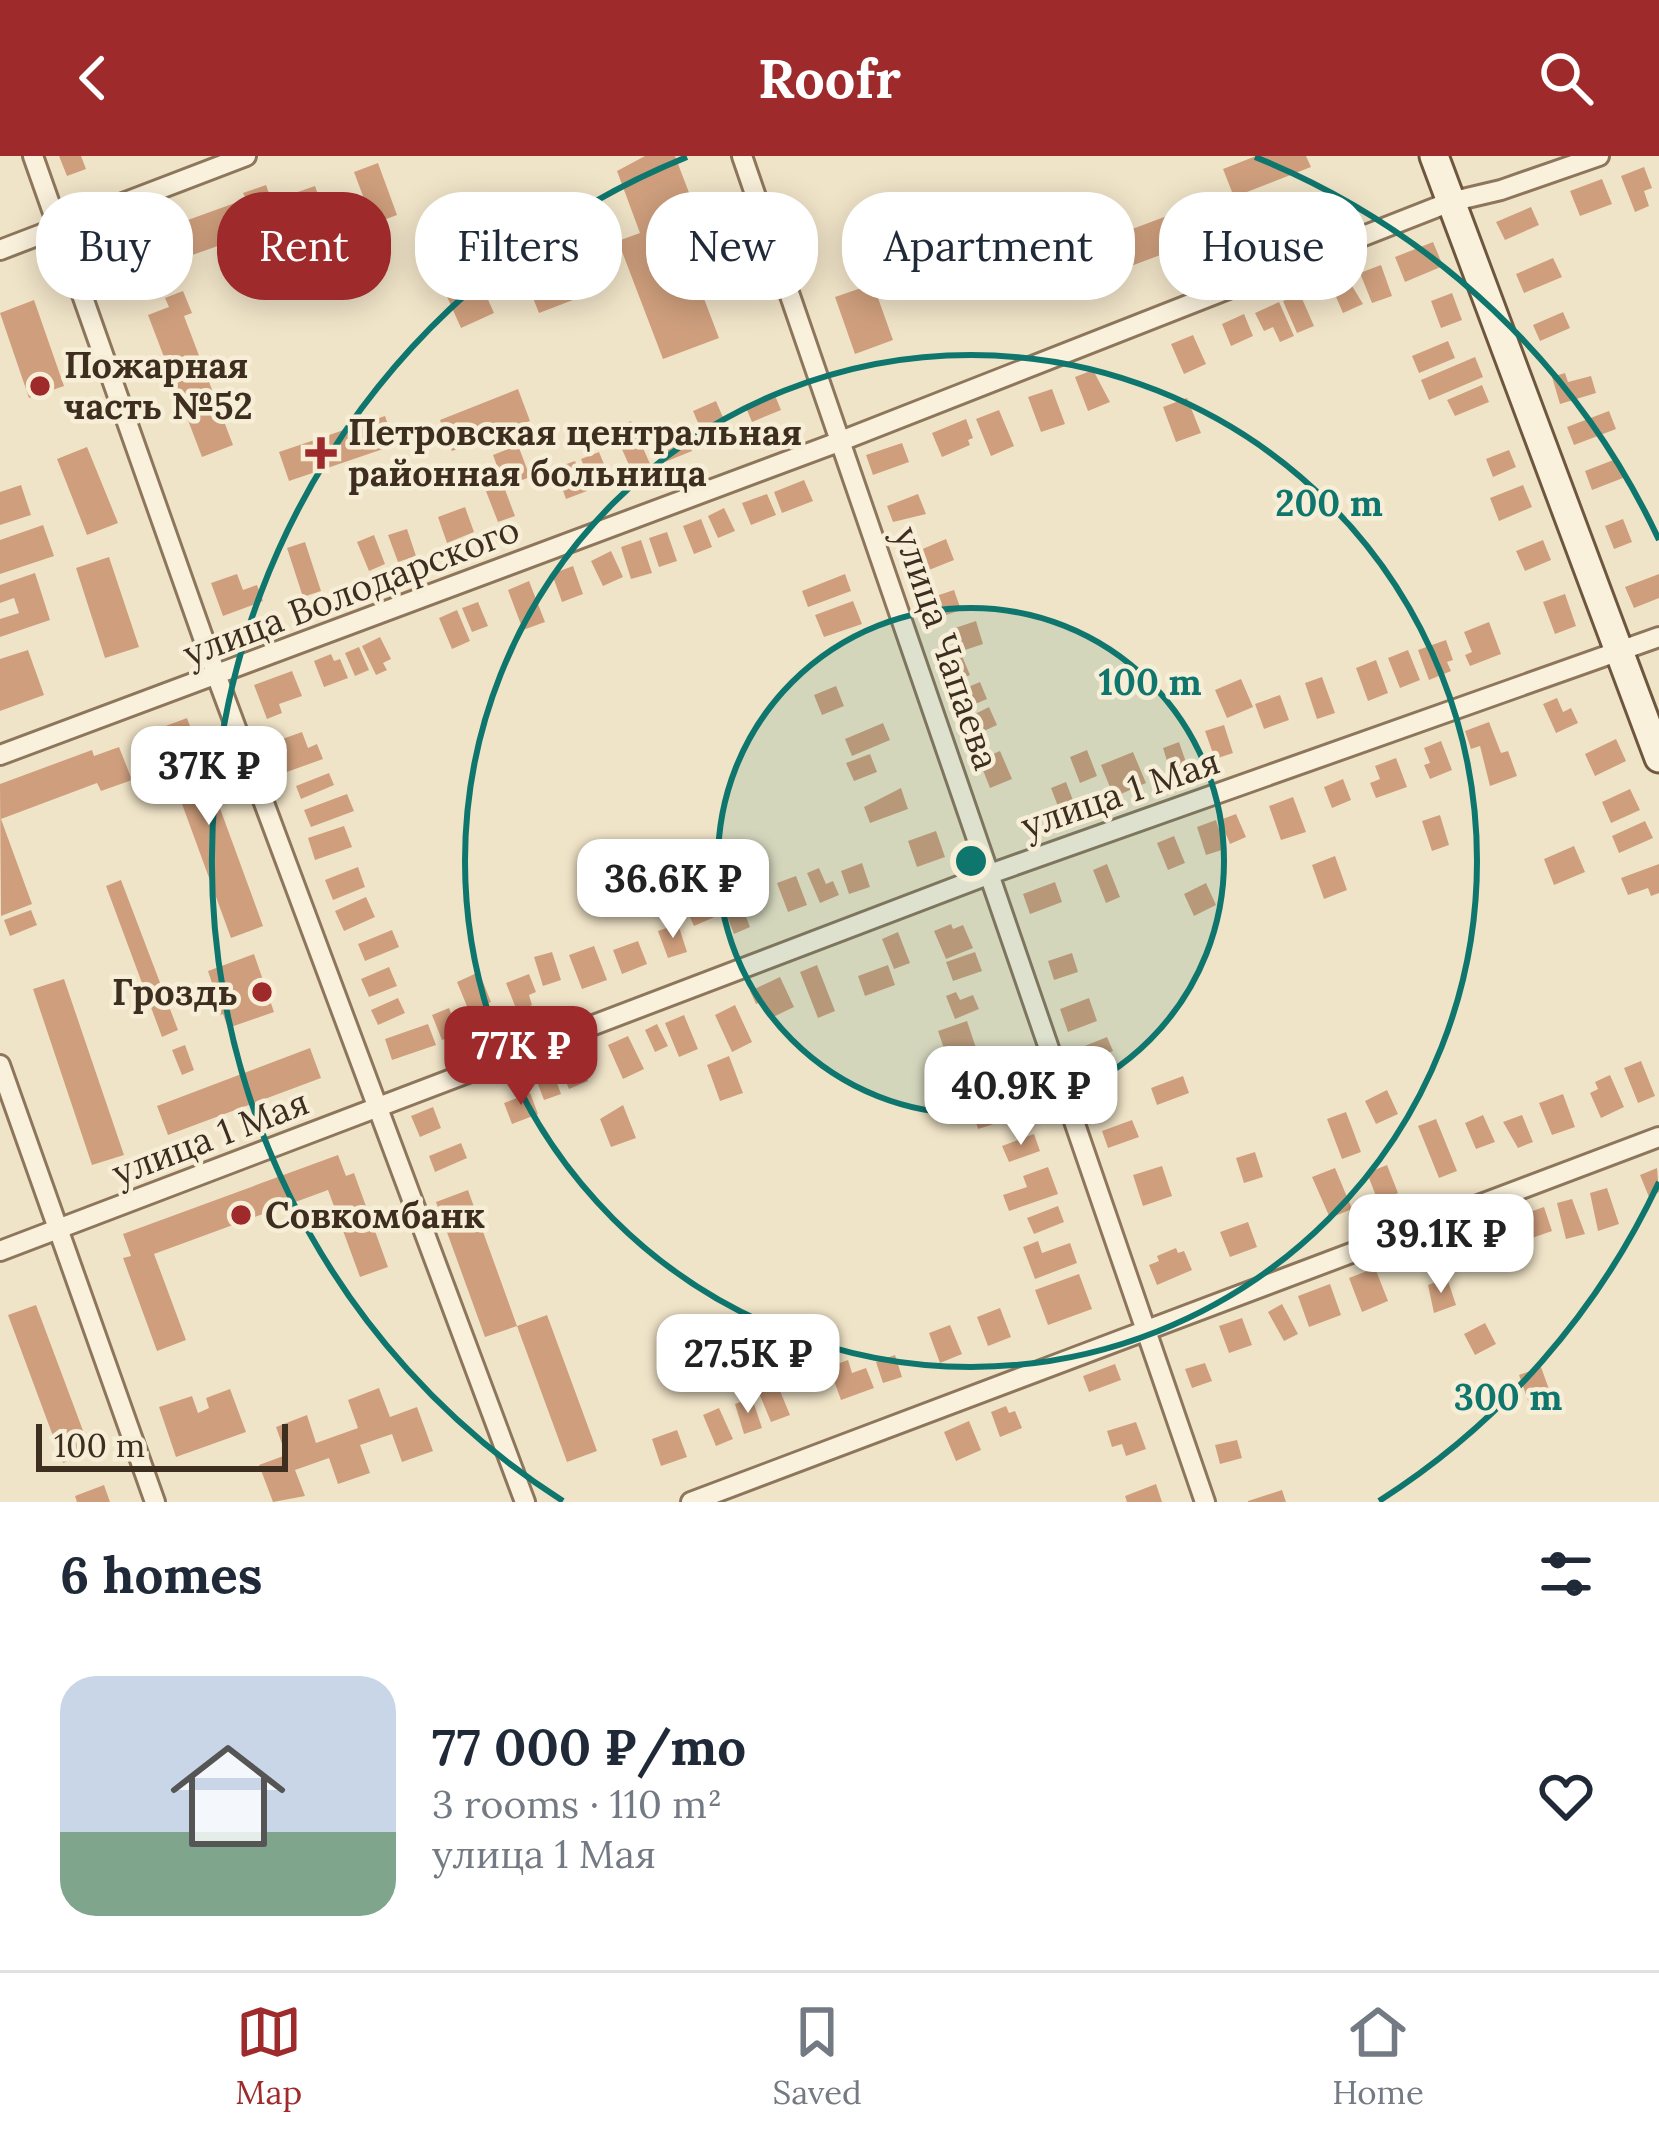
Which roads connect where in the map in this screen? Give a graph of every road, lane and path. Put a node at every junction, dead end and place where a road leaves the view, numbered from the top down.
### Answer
1 (33, 156) edge
2 (246, 156) edge
3 (742, 156) edge
4 (1434, 156) edge
5 (1599, 156) edge
6 (46, 192) edge
7 (151, 192) edge
8 (1450, 202) junction
9 (36, 236) edge
10 (0, 250) edge
11 (85, 300) edge
12 (842, 441) junction
13 (1659, 637) edge
14 (1621, 651) junction
15 (217, 676) junction
16 (0, 755) edge
17 (1659, 758) edge
18 (990, 874) junction
19 (0, 1064) edge
20 (380, 1108) junction
21 (1659, 1138) edge
22 (58, 1230) junction
23 (0, 1251) edge
24 (1144, 1332) junction
25 (155, 1502) edge
26 (525, 1502) edge
27 (691, 1502) edge
28 (1205, 1502) edge

1 - 6 street
2 - 7 street
3 - 12 street, улица Чапаева
4 - 8 street
5 - 8 street, улица Володарского
8 - 12 street, улица Володарского
8 - 14 street
9 - 10 street
11 - 15 street
12 - 15 street, улица Володарского
12 - 18 street, улица Чапаева
13 - 14 street, улица 1 Мая
14 - 17 street
14 - 18 street, улица 1 Мая
15 - 16 street, улица Володарского
15 - 20 street
18 - 20 street, улица 1 Мая
18 - 24 street, улица Чапаева
19 - 22 street
20 - 22 street, улица 1 Мая
20 - 26 street
21 - 24 street
22 - 23 street, улица 1 Мая
22 - 25 street
24 - 27 street
24 - 28 street, улица Чапаева

